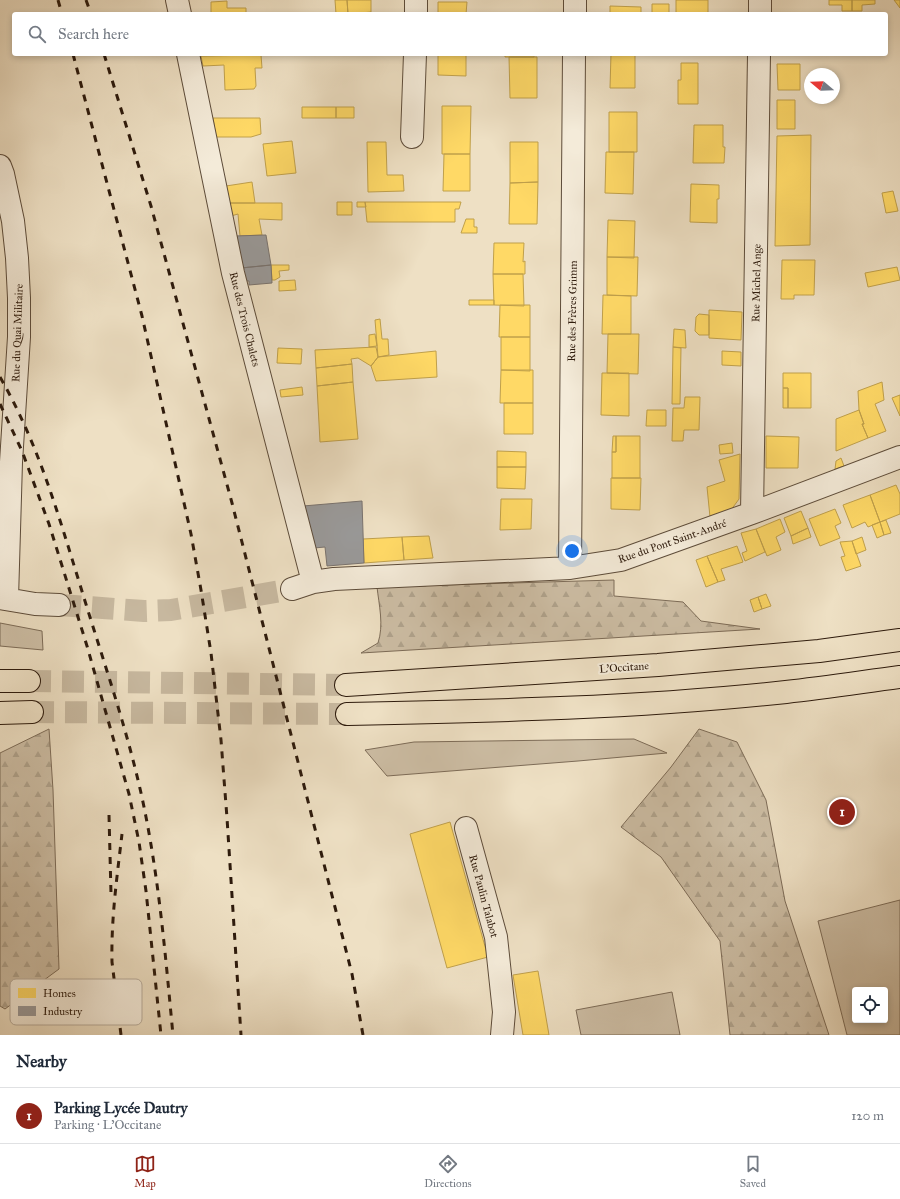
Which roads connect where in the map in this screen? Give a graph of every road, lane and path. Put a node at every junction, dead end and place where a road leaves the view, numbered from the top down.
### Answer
1 (177, 0) edge
2 (416, 0) edge
3 (575, 0) edge
4 (760, 0) edge
5 (180, 12) edge
6 (416, 12) edge
7 (575, 12) edge
8 (760, 12) edge
9 (188, 56) edge
10 (415, 56) edge
11 (574, 56) edge
12 (759, 56) edge
13 (412, 137) dead end
14 (1, 171) edge
15 (900, 457) edge
16 (752, 513) junction
17 (570, 568) junction
18 (313, 582) junction
19 (292, 589) tunnel mouth
20 (4, 598) edge
21 (59, 605) tunnel mouth
22 (900, 640) edge
23 (900, 677) edge
24 (0, 680) edge
25 (29, 680) tunnel mouth
26 (346, 685) tunnel mouth
27 (32, 712) tunnel mouth
28 (0, 713) edge
29 (347, 714) tunnel mouth
30 (466, 828) dead end
31 (502, 1035) edge

1 - 5 street
2 - 6 street
3 - 7 street
4 - 8 street
9 - 18 street, Rue des Trois Chalets
10 - 13 street
11 - 17 street, Rue des Frères Grimm
12 - 16 street, Rue Michel Ange
14 - 20 street, Rue du Quai Militaire
15 - 16 street, Rue du Pont Saint-André
16 - 17 street, Rue du Pont Saint-André
17 - 18 street, Rue du Pont Saint-André
18 - 19 street, Rue du Pont Saint-André
20 - 21 street
22 - 26 highway, L'Occitane
23 - 29 highway
24 - 25 highway
27 - 28 highway
30 - 31 street, Rue Paulin Talabot

